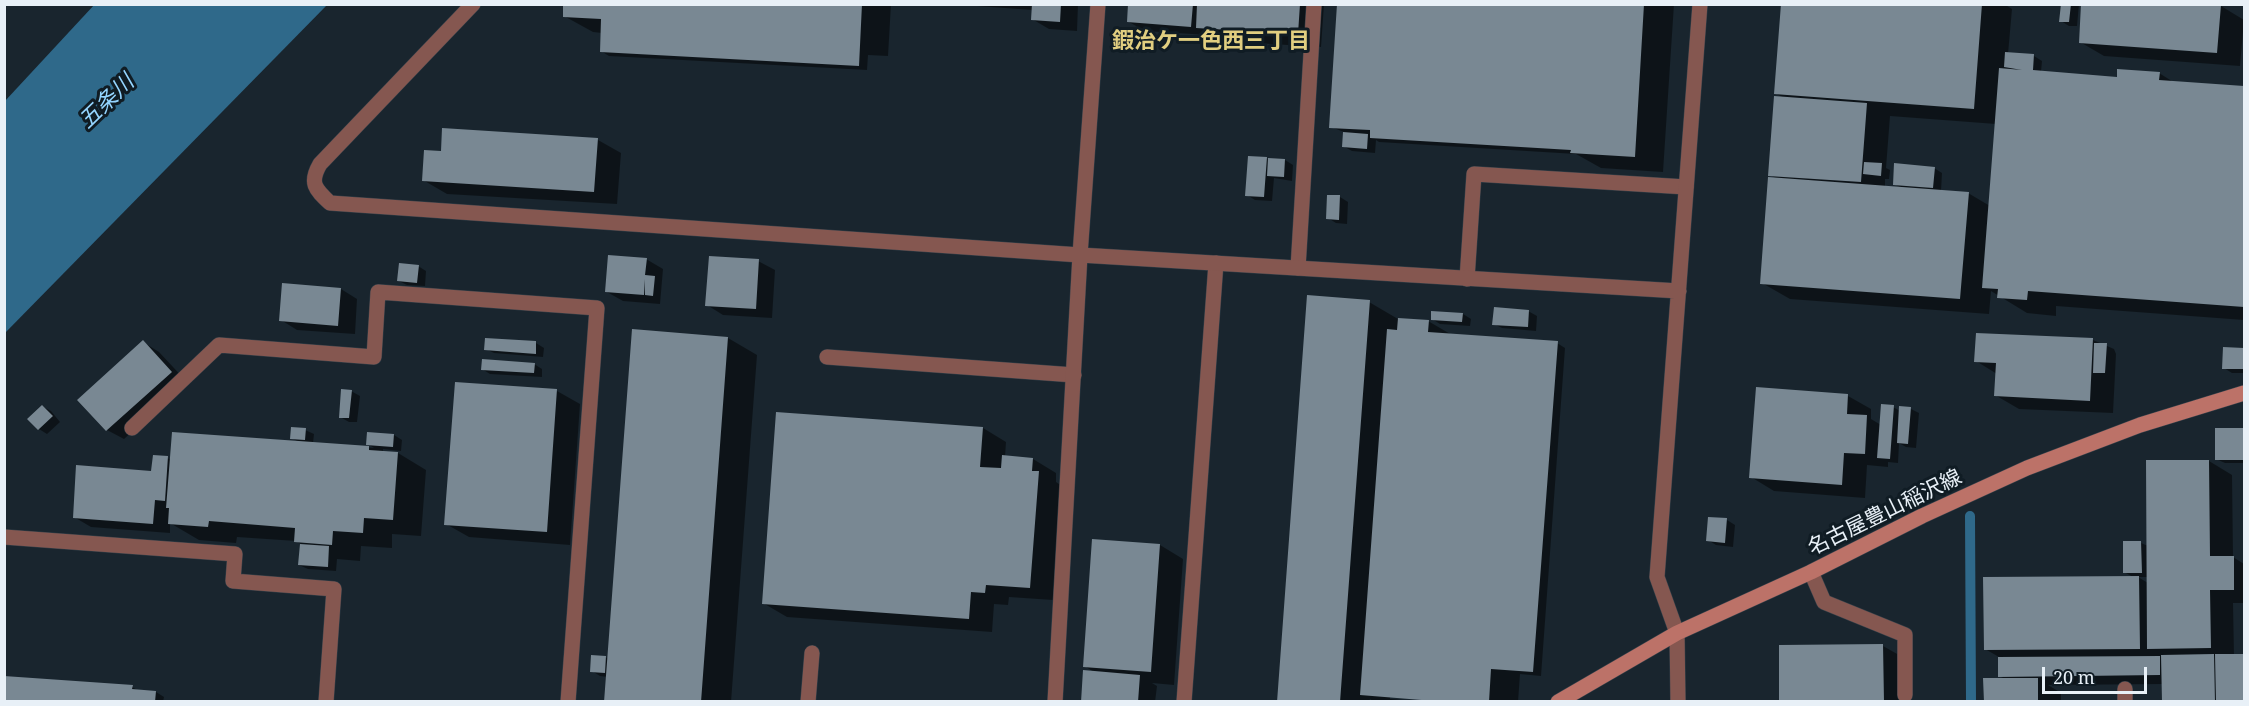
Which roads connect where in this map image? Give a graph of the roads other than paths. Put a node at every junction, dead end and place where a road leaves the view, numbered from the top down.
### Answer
1 (473, 4) edge
2 (1098, 4) edge
3 (1314, 4) edge
4 (1700, 4) edge
5 (1686, 187) junction
6 (1080, 255) junction
7 (1216, 263) junction
8 (1298, 268) junction
9 (1467, 279) junction
10 (1679, 291) junction
11 (827, 357) dead end
12 (1074, 375) junction
13 (2244, 393) edge
14 (132, 428) dead end
15 (4, 537) edge
16 (1811, 572) junction
17 (1677, 633) junction
18 (812, 653) dead end
19 (1905, 695) dead end
20 (326, 702) edge
21 (568, 702) edge
22 (808, 702) edge
23 (1055, 702) edge
24 (1184, 702) edge
25 (1558, 702) edge
26 (1677, 702) edge

1 - 6 street
2 - 6 street
3 - 8 street
4 - 5 street
5 - 9 street
5 - 10 street
6 - 7 street
6 - 12 street
7 - 8 street
7 - 24 street
8 - 9 street
9 - 10 street
10 - 17 street
11 - 12 street
12 - 23 street
13 - 16 main road, 名古屋豊山稲沢線
14 - 21 street
15 - 20 street
16 - 17 main road, 名古屋豊山稲沢線
16 - 19 street
17 - 25 main road, 名古屋豊山稲沢線
17 - 26 street
18 - 22 street

